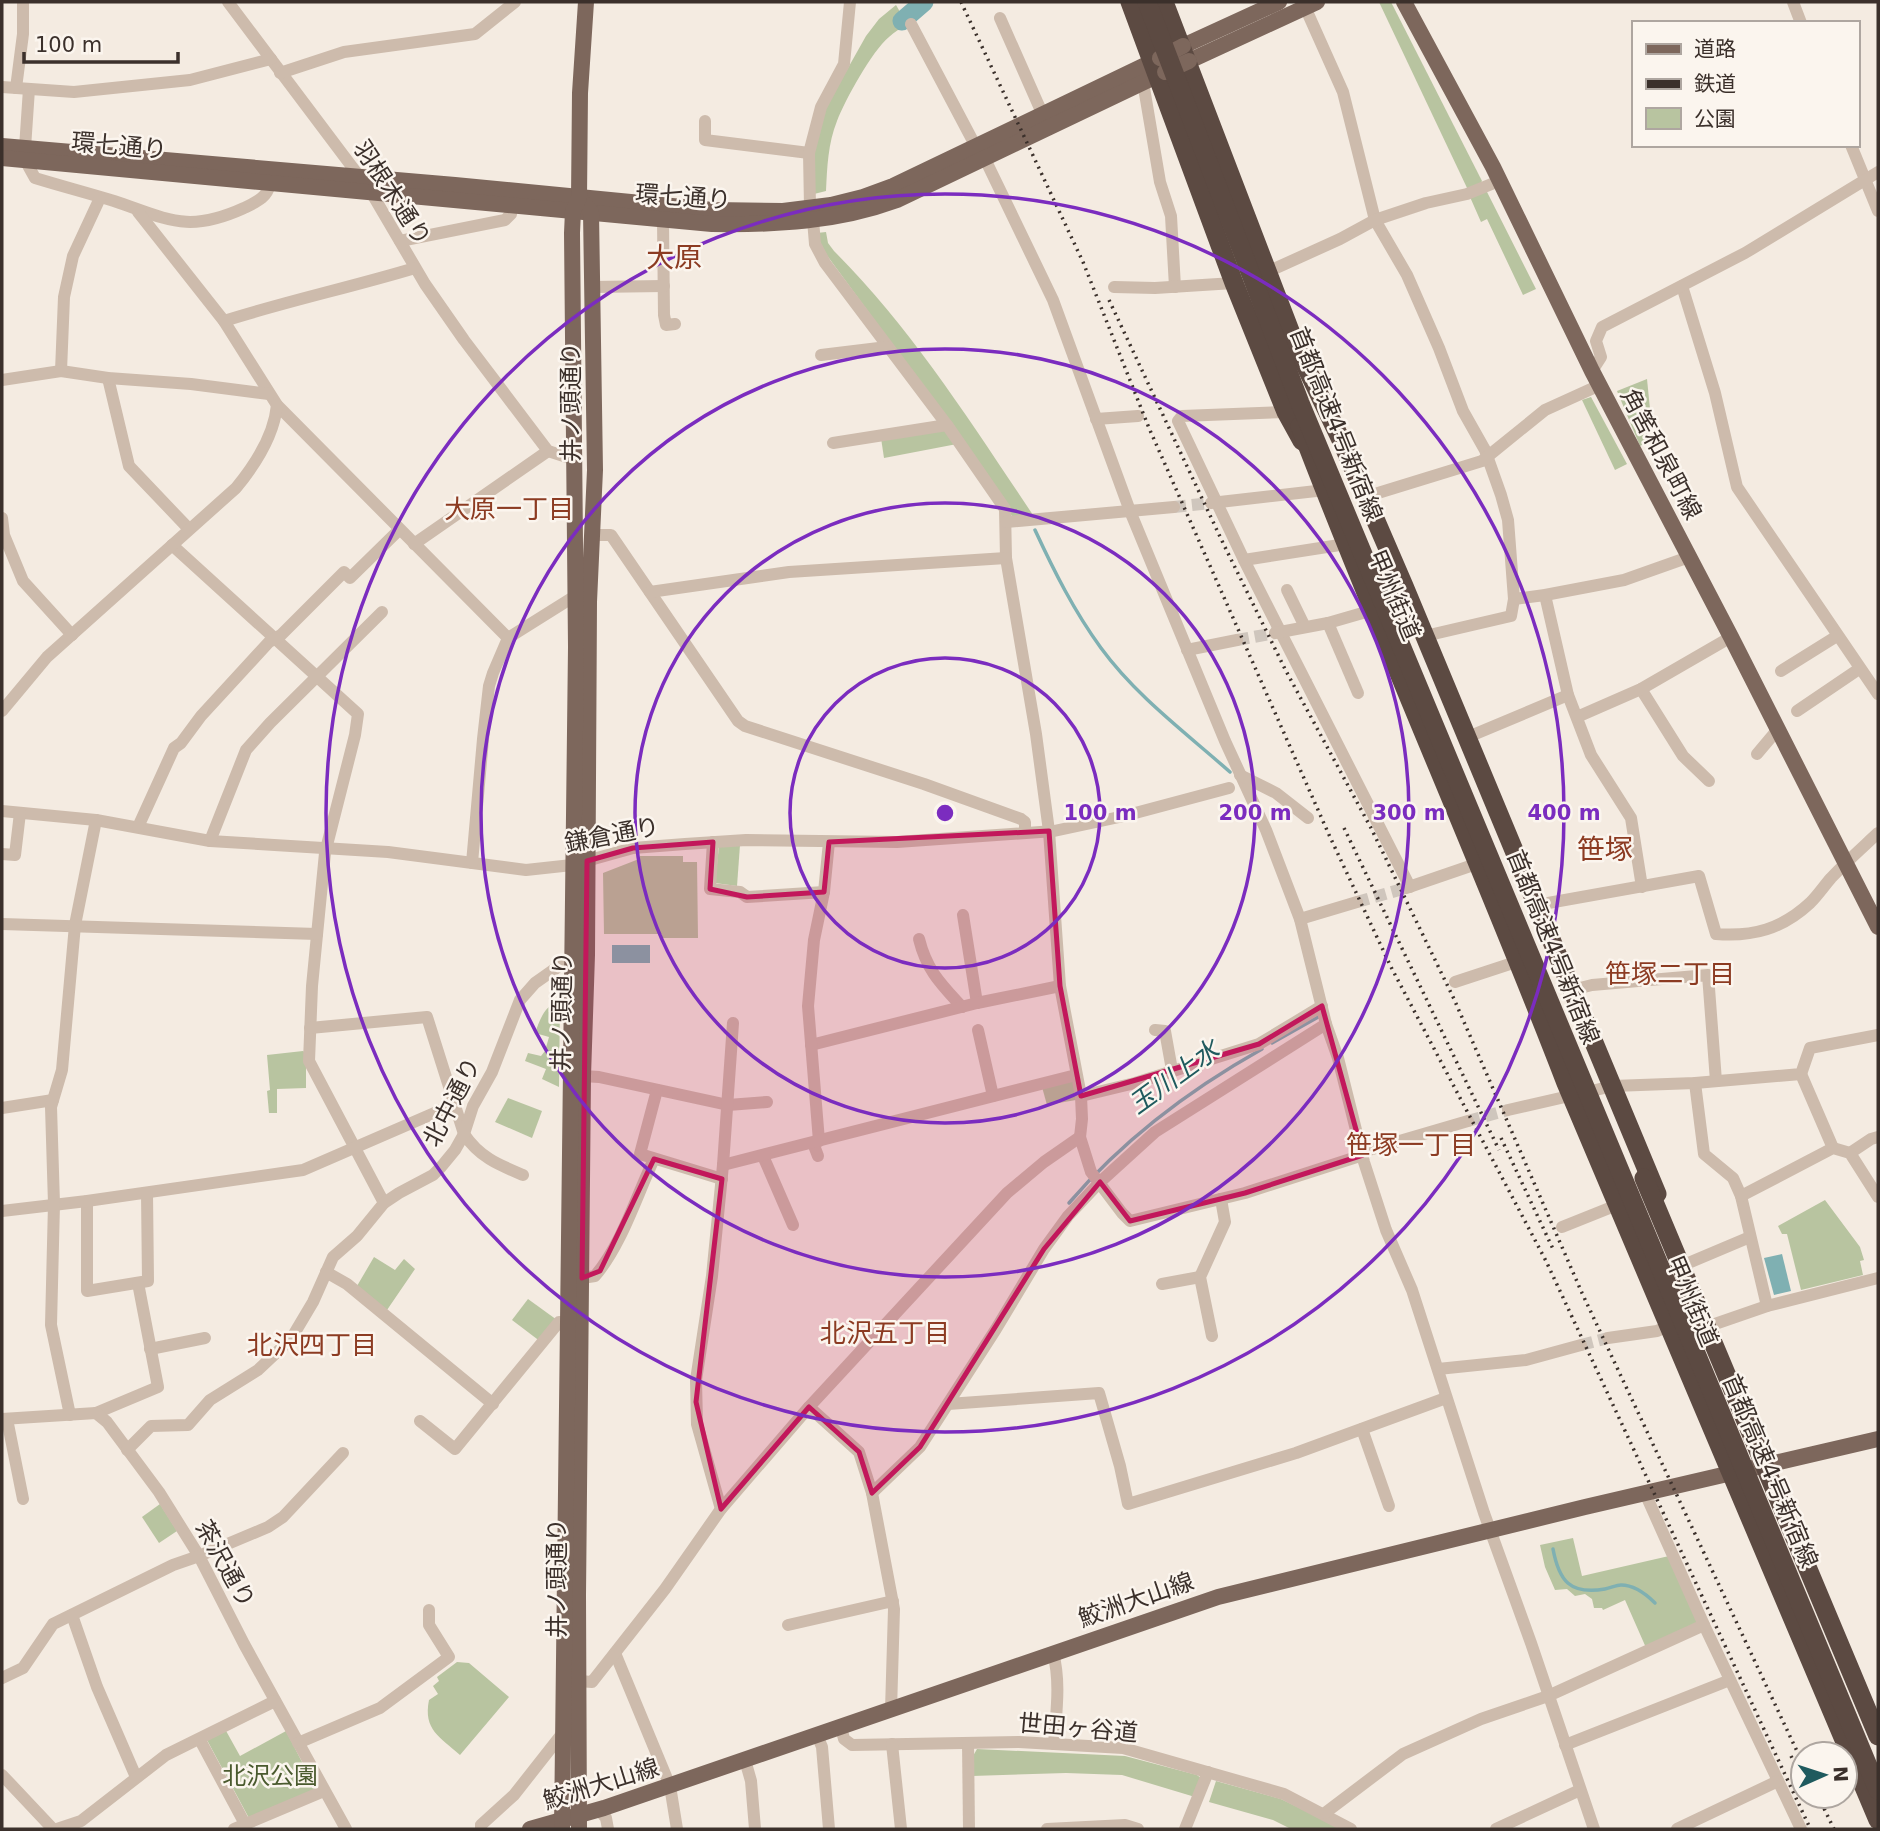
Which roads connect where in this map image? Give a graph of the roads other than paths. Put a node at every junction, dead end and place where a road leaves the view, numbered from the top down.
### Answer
1 (23, 2) edge
2 (228, 2) edge
3 (515, 2) edge
4 (586, 2) edge
5 (850, 2) edge
6 (1130, 2) edge
7 (1141, 2) edge
8 (1147, 2) edge
9 (1162, 2) edge
10 (1177, 2) edge
11 (1279, 2) edge
12 (1404, 2) edge
13 (1793, 2) edge
14 (1311, 4) edge
15 (1000, 18) dead end
16 (1800, 21) edge
17 (911, 24) dead end
18 (1191, 51) junction
19 (271, 60) junction
20 (1156, 70) junction
21 (281, 73) junction
22 (2, 86) edge
23 (22, 88) junction
24 (1042, 113) junction
25 (705, 121) dead end
26 (975, 145) junction
27 (2, 146) edge
28 (1852, 147) edge
29 (808, 153) junction
30 (25, 154) junction
31 (2, 158) edge
32 (985, 159) junction
33 (1878, 172) edge
34 (361, 178) junction
35 (1866, 179) junction
36 (1499, 181) junction
37 (270, 184) junction
38 (371, 192) junction
39 (100, 198) junction
40 (576, 204) junction
41 (512, 205) junction
42 (1878, 211) edge
43 (138, 212) junction
44 (591, 212) junction
45 (811, 214) junction
46 (663, 219) junction
47 (1375, 220) junction
48 (400, 241) junction
49 (415, 268) junction
50 (1276, 268) junction
51 (1234, 283) junction
52 (664, 286) junction
53 (1114, 286) dead end
54 (1682, 286) junction
55 (592, 287) junction
56 (1175, 287) junction
57 (593, 314) junction
58 (224, 321) junction
59 (675, 324) dead end
60 (887, 347) junction
61 (573, 352) junction
62 (821, 355) dead end
63 (61, 371) junction
64 (108, 378) junction
65 (1596, 378) junction
66 (2, 380) edge
67 (269, 394) junction
68 (277, 405) junction
69 (1286, 411) junction
70 (1138, 416) dead end
71 (1096, 419) junction
72 (947, 425) junction
73 (1340, 440) junction
74 (833, 443) dead end
75 (548, 451) junction
76 (1488, 458) junction
77 (573, 459) junction
78 (1315, 466) junction
79 (1325, 490) junction
80 (1365, 497) junction
81 (1214, 503) junction
82 (1174, 507) tunnel mouth
83 (1130, 511) junction
84 (1012, 522) junction
85 (2, 524) edge
86 (189, 530) junction
87 (400, 530) junction
88 (592, 535) junction
89 (414, 544) junction
90 (1346, 544) junction
91 (172, 545) junction
92 (1689, 557) junction
93 (1006, 558) junction
94 (1244, 560) junction
95 (1287, 590) dead end
96 (650, 592) junction
97 (1545, 595) junction
98 (575, 596) junction
99 (1514, 599) junction
100 (1373, 610) junction
101 (382, 612) dead end
102 (1328, 623) junction
103 (1305, 627) junction
104 (1278, 633) junction
105 (72, 635) junction
106 (1425, 636) junction
107 (1838, 636) junction
108 (1731, 637) junction
109 (276, 638) junction
110 (508, 638) junction
111 (1237, 640) tunnel mouth
112 (1187, 650) junction
113 (1859, 669) junction
114 (1781, 671) dead end
115 (318, 676) junction
116 (1641, 689) junction
117 (1358, 693) dead end
118 (1878, 694) edge
119 (1568, 695) junction
120 (2, 711) edge
121 (1797, 711) dead end
122 (1577, 717) junction
123 (1778, 729) junction
124 (1468, 737) junction
125 (1757, 754) dead end
126 (1240, 775) junction
127 (1709, 781) dead end
128 (1229, 788) dead end
129 (1276, 793) junction
130 (1251, 799) junction
131 (2, 811) edge
132 (20, 813) junction
133 (1308, 818) dead end
134 (96, 820) junction
135 (138, 827) junction
136 (1049, 831) junction
137 (1025, 832) junction
138 (1878, 833) edge
139 (210, 841) junction
140 (713, 842) junction
141 (829, 842) junction
142 (327, 846) junction
143 (2, 854) edge
144 (472, 863) junction
145 (580, 863) junction
146 (1479, 863) junction
147 (1845, 863) junction
148 (1642, 887) junction
149 (824, 892) junction
150 (1357, 902) tunnel mouth
151 (1537, 905) junction
152 (962, 915) dead end
153 (1300, 919) junction
154 (2, 924) edge
155 (75, 925) junction
156 (1878, 927) edge
157 (317, 934) junction
158 (919, 940) dead end
159 (571, 961) junction
160 (1519, 961) junction
161 (1455, 982) dead end
162 (1060, 986) junction
163 (1572, 990) junction
164 (977, 1003) junction
165 (962, 1007) junction
166 (1322, 1007) junction
167 (733, 1023) dead end
168 (1326, 1023) junction
169 (310, 1028) junction
170 (978, 1030) dead end
171 (1155, 1030) dead end
172 (1878, 1035) edge
173 (811, 1045) junction
174 (1172, 1070) junction
175 (1801, 1074) junction
176 (1076, 1075) junction
177 (583, 1076) junction
178 (1716, 1081) junction
179 (1695, 1083) junction
180 (1610, 1087) junction
181 (657, 1090) junction
182 (1574, 1093) junction
183 (993, 1096) junction
184 (1081, 1096) junction
185 (54, 1100) junction
186 (767, 1102) dead end
187 (453, 1105) junction
188 (728, 1105) junction
189 (2, 1108) edge
190 (1507, 1110) tunnel mouth
191 (1468, 1121) tunnel mouth
192 (464, 1134) junction
193 (1080, 1138) junction
194 (1878, 1138) edge
195 (816, 1142) junction
196 (353, 1147) junction
197 (1833, 1148) junction
198 (1362, 1153) junction
199 (1850, 1153) junction
200 (763, 1156) junction
201 (818, 1156) dead end
202 (654, 1159) junction
203 (723, 1165) junction
204 (523, 1175) dead end
205 (1096, 1178) junction
206 (722, 1179) junction
207 (147, 1193) junction
208 (1741, 1196) junction
209 (1618, 1197) junction
210 (1878, 1197) edge
211 (1221, 1199) junction
212 (87, 1201) junction
213 (384, 1203) junction
214 (54, 1205) junction
215 (2, 1211) edge
216 (793, 1225) dead end
217 (1562, 1227) dead end
218 (1750, 1237) junction
219 (1686, 1264) junction
220 (325, 1275) junction
221 (1200, 1277) junction
222 (582, 1278) junction
223 (1878, 1278) edge
224 (138, 1283) junction
225 (1162, 1284) dead end
226 (1767, 1306) junction
227 (568, 1322) junction
228 (1712, 1325) junction
229 (1668, 1326) junction
230 (1212, 1336) dead end
231 (205, 1338) dead end
232 (1608, 1338) tunnel mouth
233 (1578, 1346) tunnel mouth
234 (150, 1349) junction
235 (1438, 1369) junction
236 (1446, 1398) junction
237 (493, 1404) junction
238 (948, 1404) junction
239 (809, 1407) junction
240 (96, 1413) junction
241 (70, 1415) junction
242 (5, 1419) edge
243 (420, 1421) dead end
244 (1362, 1429) junction
245 (1878, 1440) edge
246 (127, 1450) junction
247 (343, 1453) dead end
248 (1771, 1464) junction
249 (1730, 1473) junction
250 (872, 1493) junction
251 (1645, 1493) junction
252 (23, 1499) dead end
253 (1389, 1506) dead end
254 (721, 1509) junction
255 (1490, 1530) junction
256 (200, 1556) junction
257 (892, 1601) junction
258 (429, 1609) dead end
259 (72, 1615) junction
260 (788, 1625) dead end
261 (1704, 1625) junction
262 (615, 1653) junction
263 (1053, 1653) junction
264 (2, 1678) edge
265 (1730, 1680) junction
266 (579, 1681) junction
267 (1548, 1696) junction
268 (275, 1701) junction
269 (891, 1710) junction
270 (1878, 1717) edge
271 (841, 1727) junction
272 (562, 1734) junction
273 (817, 1735) junction
274 (1878, 1736) edge
275 (200, 1740) junction
276 (968, 1743) junction
277 (298, 1744) junction
278 (1054, 1744) junction
279 (892, 1745) junction
280 (1565, 1745) junction
281 (1878, 1756) edge
282 (745, 1760) junction
283 (1208, 1772) junction
284 (2, 1775) edge
285 (136, 1777) junction
286 (1779, 1781) junction
287 (1872, 1783) edge
288 (670, 1786) junction
289 (1580, 1790) junction
290 (324, 1791) junction
291 (599, 1810) junction
292 (1878, 1812) edge
293 (1325, 1814) junction
294 (1878, 1820) edge
295 (579, 1823) edge
296 (562, 1825) edge
297 (239, 1827) edge
298 (55, 1829) edge
299 (346, 1829) edge
300 (481, 1829) edge
301 (530, 1829) edge
302 (608, 1829) edge
303 (677, 1829) edge
304 (755, 1829) edge
305 (829, 1829) edge
306 (901, 1829) edge
307 (969, 1829) edge
308 (1047, 1829) edge
309 (1067, 1829) edge
310 (1138, 1829) edge
311 (1185, 1829) edge
312 (1351, 1829) edge
313 (1496, 1829) edge
314 (1594, 1829) edge
315 (1677, 1829) edge
316 (1801, 1829) edge

1 - 23 street
2 - 19 street, 羽根木通り
3 - 21 street
4 - 40 main road, 井ノ頭通り
5 - 29 street
6 - 20 highway
7 - 78 highway, 甲州街道
8 - 287 highway, 首都高速4号新宿線, bridge
9 - 73 highway, 甲州街道
9 - 281 highway, 首都高速4号新宿線, bridge
10 - 18 highway
11 - 18 main road, 環七通り
12 - 36 main road, 角筈和泉町線
13 - 16 street
14 - 18 main road, 環七通り
14 - 47 street
15 - 24 street
17 - 26 street
18 - 20 main road, 環七通り, bridge
18 - 50 highway
19 - 21 street, 羽根木通り
19 - 23 street
20 - 24 main road, 環七通り
20 - 32 main road, 環七通り
20 - 51 highway
20 - 56 street
21 - 34 street, 羽根木通り
22 - 23 street
23 - 30 street
24 - 26 main road, 環七通り
25 - 29 street
26 - 45 main road, 環七通り
27 - 30 main road, 環七通り
28 - 35 street
29 - 45 street
30 - 31 main road, 環七通り
30 - 34 main road, 環七通り
30 - 37 main road, 環七通り
30 - 39 street
32 - 45 main road, 環七通り
32 - 71 street
33 - 35 street
34 - 38 street, 羽根木通り
34 - 40 main road, 環七通り
35 - 42 street
35 - 54 street
36 - 47 street
36 - 65 main road, 角筈和泉町線
37 - 38 main road, 環七通り
37 - 43 street
38 - 41 main road, 環七通り
38 - 48 street, 羽根木通り
39 - 43 street
39 - 63 street
40 - 41 main road, 環七通り
40 - 44 main road
40 - 45 main road, 環七通り
40 - 61 main road, 井ノ頭通り
41 - 48 street
43 - 58 street
44 - 46 main road, 環七通り
44 - 55 main road, 井ノ頭通り
45 - 46 main road, 環七通り
45 - 60 street
46 - 52 street
47 - 50 street
47 - 76 street
48 - 49 street, 羽根木通り
49 - 58 street
49 - 75 street, 羽根木通り
50 - 73 highway
51 - 56 street
51 - 69 highway
52 - 55 street
52 - 59 street
53 - 56 street
54 - 65 street
54 - 107 street
55 - 57 main road, 井ノ頭通り
57 - 61 main road
57 - 88 main road, 井ノ頭通り
58 - 67 street
60 - 62 street
60 - 72 street
61 - 77 main road, 井ノ頭通り
63 - 64 street
63 - 66 street
64 - 67 street
64 - 86 street
65 - 76 street
65 - 92 main road, 角筈和泉町線
67 - 68 street
68 - 86 street
68 - 87 street
69 - 78 highway
69 - 81 street
70 - 71 street
71 - 83 street
72 - 74 street
72 - 84 street
73 - 80 highway, 甲州街道
75 - 77 street
75 - 89 street
76 - 80 street
76 - 99 street
77 - 98 main road, 井ノ頭通り
78 - 79 highway, 甲州街道
79 - 81 street
79 - 90 highway, 甲州街道
80 - 106 highway, 甲州街道
81 - 94 street
82 - 83 street
83 - 84 street
83 - 112 street
84 - 93 street
85 - 105 street
86 - 91 street
87 - 89 street
87 - 109 street
88 - 96 street
88 - 145 main road, 井ノ頭通り
89 - 110 street
90 - 94 street
90 - 100 highway, 甲州街道
91 - 105 street
91 - 109 street
92 - 97 street
92 - 108 main road, 角筈和泉町線
93 - 96 street
93 - 136 street
94 - 104 street
95 - 103 street
96 - 137 street
97 - 99 street
97 - 119 street
98 - 110 street
98 - 145 main road, 井ノ頭通り
99 - 106 street
100 - 102 street
100 - 146 highway, 甲州街道
101 - 115 street
102 - 103 street
102 - 117 street
103 - 104 street
104 - 146 street
105 - 120 street
106 - 124 highway, 甲州街道
107 - 113 street
107 - 114 street
108 - 116 street
108 - 123 main road, 角筈和泉町線
109 - 115 street
109 - 135 street
110 - 144 street
111 - 112 street
112 - 126 street
113 - 118 street
113 - 121 street
115 - 139 street
115 - 142 street
116 - 122 street
116 - 127 street
119 - 122 street
119 - 124 street
122 - 148 street
123 - 125 street
123 - 147 main road, 角筈和泉町線
124 - 151 highway, 甲州街道
126 - 129 street
126 - 130 street
128 - 136 street, 鎌倉通り
129 - 130 street
129 - 133 street
130 - 153 street
131 - 132 street, 鎌倉通り
132 - 134 street, 鎌倉通り
132 - 143 street
134 - 135 street, 鎌倉通り
134 - 155 street
135 - 139 street, 鎌倉通り
136 - 137 street, 鎌倉通り
136 - 162 street
137 - 141 street, 鎌倉通り
138 - 147 street
139 - 142 street, 鎌倉通り
140 - 141 street, 鎌倉通り
140 - 145 street, 鎌倉通り
140 - 149 street
141 - 149 street
142 - 144 street, 鎌倉通り
142 - 157 street
144 - 145 street, 鎌倉通り
145 - 159 main road, 井ノ頭通り
145 - 177 main road, 井ノ頭通り
146 - 160 highway, 甲州街道
147 - 148 street
147 - 156 main road, 角筈和泉町線
148 - 151 street
149 - 173 street
150 - 153 street
151 - 163 highway, 甲州街道
152 - 164 street
153 - 166 street
154 - 155 street
155 - 157 street
155 - 185 street
157 - 169 street
158 - 165 street
159 - 192 street, 北中通り
159 - 227 main road, 井ノ頭通り
160 - 161 street
160 - 182 highway, 甲州街道
162 - 164 street
162 - 176 street
163 - 178 street
163 - 180 highway, 甲州街道
164 - 165 street
165 - 173 street
166 - 168 street
166 - 174 street
167 - 188 street
168 - 198 street
168 - 205 street
169 - 187 street
169 - 196 street
170 - 183 street
171 - 174 street
172 - 175 street
173 - 195 street
174 - 184 street
175 - 178 street
175 - 197 street
176 - 183 street
176 - 184 street
177 - 181 street
177 - 222 main road, 井ノ頭通り
178 - 179 street
179 - 180 street
179 - 208 street
180 - 182 street
180 - 219 highway
180 - 274 highway, 甲州街道, bridge
181 - 188 street
181 - 202 street
182 - 190 street
182 - 209 highway, 甲州街道
183 - 195 street
184 - 193 street
185 - 189 street
185 - 214 street
186 - 188 street
187 - 192 street
187 - 196 street
188 - 203 street
191 - 198 street
192 - 204 street
192 - 213 street, 北中通り
193 - 205 street
193 - 239 street
194 - 199 street
195 - 200 street
195 - 201 street
196 - 207 street
196 - 213 street
197 - 199 street
197 - 208 street
198 - 211 street
198 - 235 street
199 - 210 street
200 - 203 street
200 - 216 street
202 - 206 street
202 - 222 street
203 - 206 street
205 - 211 street
205 - 238 street
206 - 254 street
207 - 212 street
207 - 224 street
208 - 218 street
209 - 217 street
209 - 229 highway
209 - 287 highway, 甲州街道
211 - 221 street
212 - 214 street
212 - 224 street
213 - 220 street, 北中通り
214 - 215 street
214 - 241 street
218 - 219 street
218 - 226 street
219 - 228 highway
220 - 237 street
220 - 246 street, 北中通り
221 - 225 street
221 - 230 street
222 - 266 main road, 井ノ頭通り
223 - 226 street
224 - 234 street
226 - 228 street
227 - 237 street
227 - 272 main road, 井ノ頭通り
228 - 248 highway
229 - 232 street
229 - 249 highway
231 - 234 street
233 - 235 street
234 - 240 street
235 - 236 street
236 - 244 street
236 - 255 street
237 - 243 street
238 - 244 street
238 - 250 street
239 - 250 street
239 - 254 street
240 - 241 street
240 - 246 street, 茶沢通り
241 - 242 street
242 - 252 street
244 - 253 street
245 - 248 main road, 鮫洲大山線
246 - 256 street, 茶沢通り
247 - 256 street
248 - 249 main road, 鮫洲大山線
248 - 270 highway
249 - 251 main road, 鮫洲大山線
249 - 294 highway
250 - 257 street
251 - 255 main road, 鮫洲大山線
251 - 261 street
254 - 262 street
255 - 263 main road, 鮫洲大山線
255 - 267 street
256 - 259 street
256 - 268 street, 茶沢通り
257 - 260 street
257 - 269 street
258 - 277 street
259 - 264 street
259 - 285 street
261 - 265 street
261 - 267 street
262 - 266 street
262 - 288 street
263 - 269 main road, 鮫洲大山線
263 - 278 street
265 - 280 street
265 - 286 street
266 - 295 main road, 井ノ頭通り
267 - 280 street
267 - 293 street
268 - 275 street
268 - 277 street, 茶沢通り
269 - 271 main road, 鮫洲大山線
271 - 273 main road, 鮫洲大山線
271 - 279 street, 世田ヶ谷道
272 - 296 main road, 井ノ頭通り
272 - 300 street
273 - 282 main road, 鮫洲大山線
273 - 305 street
275 - 285 street
275 - 297 street
276 - 278 street, 世田ヶ谷道
276 - 279 street, 世田ヶ谷道
276 - 307 street
277 - 290 street, 茶沢通り
278 - 283 street, 世田ヶ谷道
279 - 306 street
280 - 289 street
282 - 288 main road, 鮫洲大山線
282 - 304 street
283 - 293 street, 世田ヶ谷道
283 - 311 street
284 - 298 street
285 - 298 street
286 - 315 street
286 - 316 street
287 - 292 highway, 甲州街道
288 - 291 main road, 鮫洲大山線
288 - 303 street
289 - 313 street
289 - 314 street
290 - 297 street
290 - 299 street, 茶沢通り
291 - 295 main road, 鮫洲大山線
291 - 302 street
293 - 312 street, 世田ヶ谷道
295 - 296 main road, 鮫洲大山線
296 - 301 main road, 鮫洲大山線
308 - 309 street
309 - 310 street

